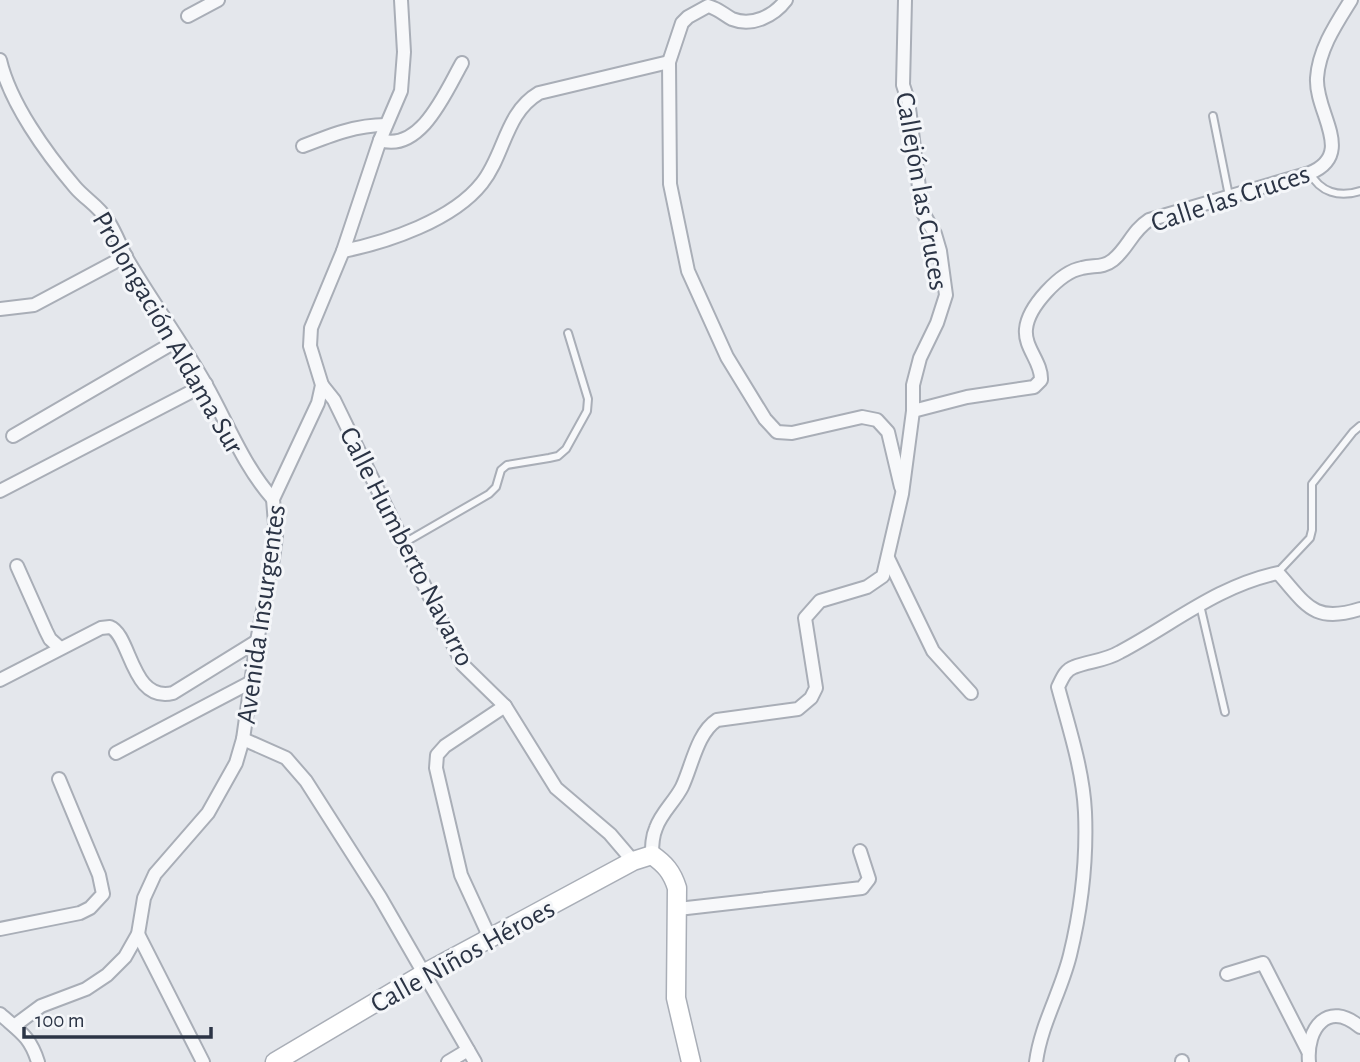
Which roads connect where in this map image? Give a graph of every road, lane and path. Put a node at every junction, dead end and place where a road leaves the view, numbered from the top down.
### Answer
1 (218, 0) edge
2 (401, 0) edge
3 (786, 0) edge
4 (1351, 0) edge
5 (908, 1) edge
6 (188, 16) dead end
7 (0, 60) edge
8 (669, 62) junction
9 (462, 63) dead end
10 (1213, 116) dead end
11 (386, 125) junction
12 (380, 140) junction
13 (303, 146) dead end
14 (1310, 173) junction
15 (1360, 191) edge
16 (1230, 196) junction
17 (343, 251) junction
18 (126, 256) junction
19 (0, 309) edge
20 (568, 333) dead end
21 (178, 340) junction
22 (206, 384) junction
23 (322, 385) junction
24 (913, 411) junction
25 (1360, 426) edge
26 (13, 436) dead end
27 (0, 491) edge
28 (902, 494) junction
29 (273, 499) junction
30 (404, 543) junction
31 (888, 558) junction
32 (17, 566) dead end
33 (1278, 573) junction
34 (1199, 603) junction
35 (1360, 610) edge
36 (257, 641) junction
37 (60, 648) junction
38 (0, 680) edge
39 (253, 681) junction
40 (971, 693) dead end
41 (505, 706) junction
42 (1226, 712) dead end
43 (243, 739) junction
44 (116, 754) dead end
45 (59, 779) dead end
46 (860, 851) dead end
47 (652, 855) junction
48 (633, 861) junction
49 (678, 909) junction
50 (0, 929) edge
51 (138, 934) junction
52 (490, 937) junction
53 (425, 973) junction
54 (1227, 974) dead end
55 (0, 1014) edge
56 (13, 1026) junction
57 (1360, 1027) edge
58 (471, 1056) edge
59 (1308, 1056) edge
60 (38, 1062) edge
61 (203, 1062) edge
62 (275, 1062) edge
63 (448, 1062) edge
64 (691, 1062) edge
65 (1036, 1062) edge

1 - 6 street
2 - 11 street
3 - 8 street
4 - 14 street, Calle las Cruces
5 - 24 street, Callejón las Cruces
7 - 18 street, Prolongación Aldama Sur
8 - 17 street
8 - 28 street
9 - 12 street
10 - 16 lane
11 - 12 street
11 - 13 street
12 - 17 street
14 - 15 lane
14 - 16 street, Calle las Cruces
16 - 24 street, Calle las Cruces
17 - 23 street
18 - 19 street
18 - 21 street, Prolongación Aldama Sur
20 - 30 lane
21 - 22 street, Prolongación Aldama Sur
21 - 26 street
22 - 27 street
22 - 29 street, Prolongación Aldama Sur
23 - 29 street, Avenida Insurgentes
23 - 30 street, Calle Humberto Navarro
24 - 28 street, Callejón las Cruces
25 - 33 lane
28 - 31 street, Callejón las Cruces
29 - 36 street, Avenida Insurgentes
30 - 41 street, Calle Humberto Navarro
31 - 40 street
31 - 47 street, Callejón las Cruces
32 - 37 street
33 - 34 street
33 - 35 street
34 - 42 lane
34 - 65 street
36 - 37 street
36 - 39 street, Avenida Insurgentes
37 - 38 street
39 - 43 street, Avenida Insurgentes
39 - 44 street
41 - 48 street, Calle Humberto Navarro
41 - 52 street
43 - 51 street, Avenida Insurgentes
43 - 53 street
45 - 50 street
46 - 49 street
47 - 48 street, Calle Niños Héroes
47 - 49 street
48 - 52 street, Calle Niños Héroes
49 - 64 street
51 - 56 street, Avenida Insurgentes
51 - 61 street
52 - 53 street, Calle Niños Héroes
53 - 58 street
53 - 62 street, Calle Niños Héroes
54 - 59 street
55 - 56 street
56 - 60 street
57 - 59 street
58 - 63 street

